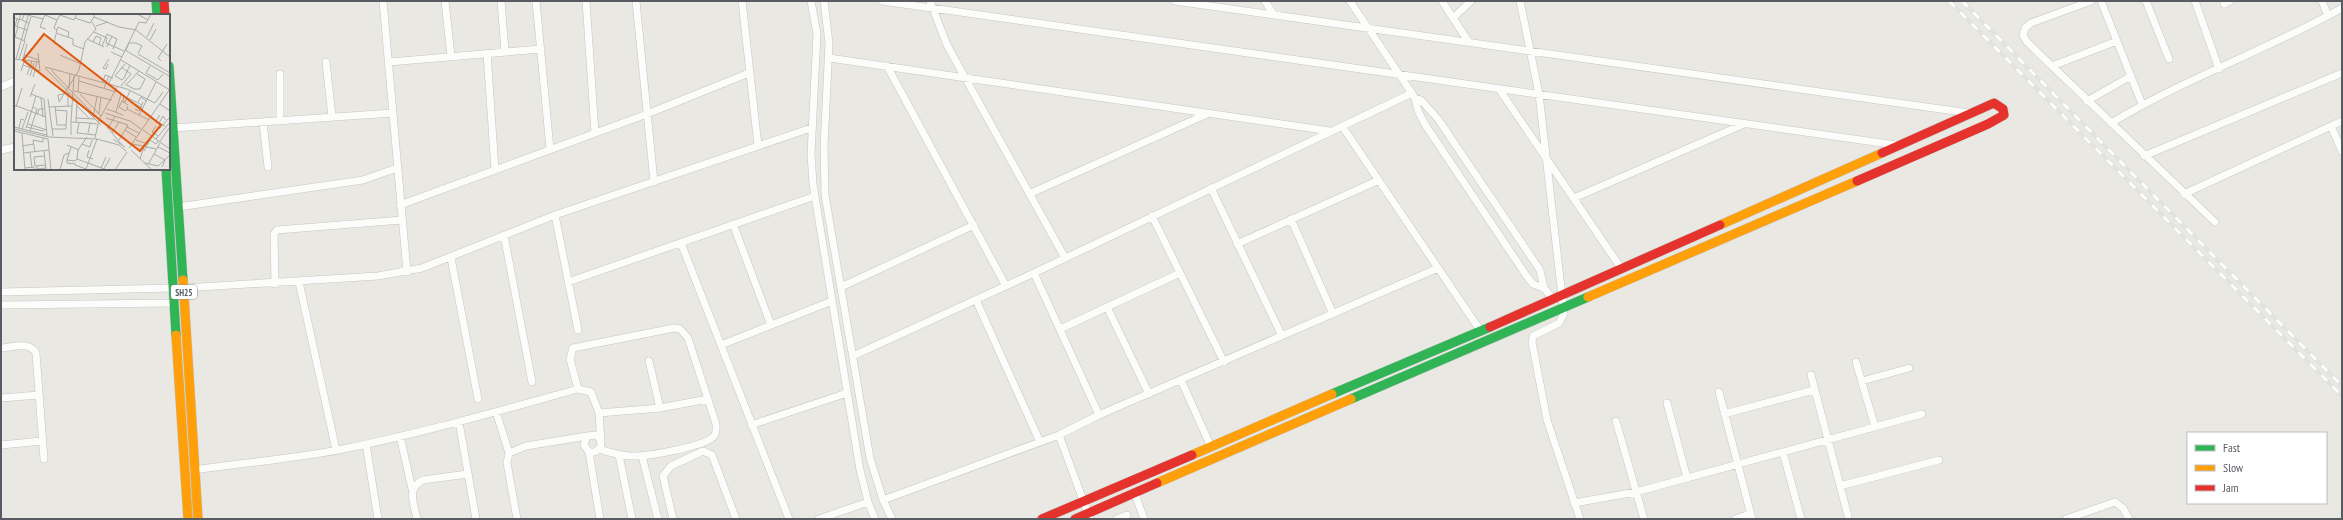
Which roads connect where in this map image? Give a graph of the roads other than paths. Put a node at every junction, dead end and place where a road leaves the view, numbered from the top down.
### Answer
1 (156, 1) edge
2 (164, 1) edge
3 (383, 1) edge
4 (445, 1) edge
5 (501, 1) edge
6 (536, 1) edge
7 (586, 1) edge
8 (636, 1) edge
9 (742, 1) edge
10 (811, 1) edge
11 (824, 1) edge
12 (882, 1) edge
13 (930, 1) edge
14 (1175, 1) edge
15 (1265, 1) edge
16 (1350, 1) edge
17 (1442, 1) edge
18 (1471, 1) edge
19 (1520, 1) edge
20 (2091, 1) edge
21 (2101, 1) edge
22 (2146, 1) edge
23 (2195, 1) edge
24 (2322, 1) edge
25 (2342, 8) edge
26 (933, 9) junction
27 (157, 14) edge
28 (165, 14) edge
29 (1274, 15) junction
30 (2328, 16) junction
31 (1453, 18) junction
32 (1369, 29) junction
33 (1468, 41) junction
34 (2117, 41) junction
35 (541, 49) junction
36 (505, 51) junction
37 (1531, 52) junction
38 (487, 53) junction
39 (451, 56) junction
40 (828, 58) junction
41 (2169, 59) dead end
42 (326, 62) dead end
43 (388, 62) junction
44 (887, 66) junction
45 (2052, 66) junction
46 (2219, 69) junction
47 (749, 73) junction
48 (2342, 73) edge
49 (280, 74) dead end
50 (1399, 75) junction
51 (2131, 76) junction
52 (965, 78) junction
53 (13, 82) edge
54 (170, 82) edge
55 (1, 86) edge
56 (1499, 89) junction
57 (1540, 94) junction
58 (1413, 95) junction
59 (2087, 101) junction
60 (2142, 104) junction
61 (393, 113) junction
62 (1969, 113) junction
63 (647, 114) junction
64 (1207, 114) junction
65 (332, 117) junction
66 (280, 121) junction
67 (2342, 121) edge
68 (263, 122) junction
69 (1744, 123) junction
70 (2111, 123) junction
71 (1342, 126) junction
72 (2331, 126) junction
73 (173, 128) junction
74 (811, 128) junction
75 (1330, 132) junction
76 (595, 133) junction
77 (1896, 145) junction
78 (758, 146) junction
79 (14, 147) edge
80 (550, 149) junction
81 (1, 150) edge
82 (2342, 151) edge
83 (2144, 156) junction
84 (1548, 160) junction
85 (268, 167) dead end
86 (397, 168) junction
87 (166, 170) edge
88 (495, 170) junction
89 (1379, 180) junction
90 (654, 182) junction
91 (1211, 188) junction
92 (1029, 194) junction
93 (2184, 194) junction
94 (815, 196) junction
95 (1574, 198) junction
96 (400, 204) junction
97 (178, 207) junction
98 (556, 215) junction
99 (1152, 216) junction
100 (1291, 219) junction
101 (402, 220) junction
102 (2215, 222) dead end
103 (733, 224) junction
104 (974, 226) junction
105 (504, 235) junction
106 (681, 243) junction
107 (1237, 244) junction
108 (451, 258) junction
109 (1065, 258) junction
110 (1438, 268) junction
111 (1621, 268) junction
112 (407, 272) junction
113 (1034, 273) junction
114 (1180, 273) junction
115 (299, 282) junction
116 (568, 282) junction
117 (275, 284) junction
118 (1006, 286) junction
119 (841, 287) junction
120 (173, 288) junction
121 (183, 288) junction
122 (1544, 288) junction
123 (1, 292) edge
124 (1557, 297) junction
125 (976, 300) junction
126 (832, 301) junction
127 (174, 303) junction
128 (1, 306) edge
129 (1107, 307) junction
130 (1564, 307) junction
131 (1333, 314) junction
132 (1527, 323) junction
133 (771, 325) junction
134 (1060, 329) junction
135 (578, 330) dead end
136 (1480, 330) junction
137 (1282, 336) junction
138 (1533, 336) junction
139 (721, 345) junction
140 (1, 348) edge
141 (853, 356) junction
142 (649, 361) dead end
143 (1224, 362) junction
144 (1856, 362) dead end
145 (1909, 368) dead end
146 (1812, 375) dead end
147 (1181, 380) junction
148 (1862, 381) junction
149 (532, 382) dead end
150 (578, 388) junction
151 (1814, 390) junction
152 (1719, 392) dead end
153 (847, 393) junction
154 (1149, 394) junction
155 (39, 395) junction
156 (1, 398) edge
157 (478, 399) dead end
158 (708, 399) junction
159 (1667, 403) dead end
160 (660, 408) junction
161 (496, 412) junction
162 (599, 413) junction
163 (1724, 414) junction
164 (1922, 414) dead end
165 (1099, 416) junction
166 (1616, 421) dead end
167 (459, 422) junction
168 (751, 425) junction
169 (1875, 427) junction
170 (1059, 435) junction
171 (400, 436) junction
172 (587, 436) junction
173 (1828, 440) junction
174 (42, 441) junction
175 (602, 442) junction
176 (1040, 442) junction
177 (366, 444) junction
178 (1, 445) edge
179 (1211, 448) junction
180 (600, 449) junction
181 (336, 450) junction
182 (589, 452) junction
183 (1783, 452) junction
184 (509, 453) junction
185 (619, 455) junction
186 (642, 456) junction
187 (44, 459) dead end
188 (1939, 460) dead end
189 (1738, 464) junction
190 (194, 470) junction
191 (468, 474) junction
192 (1687, 478) junction
193 (1840, 486) junction
194 (412, 489) junction
195 (1636, 492) junction
196 (1135, 494) junction
197 (882, 500) junction
198 (868, 502) junction
199 (1084, 502) junction
200 (1574, 503) junction
201 (1127, 515) dead end
202 (1848, 516) dead end
203 (1089, 517) edge
204 (1751, 517) edge
205 (188, 519) edge
206 (198, 519) edge
207 (378, 519) edge
208 (417, 519) edge
209 (476, 519) edge
210 (517, 519) edge
211 (600, 519) edge
212 (632, 519) edge
213 (658, 519) edge
214 (673, 519) edge
215 (736, 519) edge
216 (788, 519) edge
217 (819, 519) edge
218 (875, 519) edge
219 (892, 519) edge
220 (1042, 519) edge
221 (1075, 519) edge
222 (1117, 519) edge
223 (1144, 519) edge
224 (1580, 519) edge
225 (1644, 519) edge
226 (1735, 519) edge
227 (1801, 519) edge
228 (2066, 519) edge
229 (2129, 519) edge

1 - 27 street
2 - 28 street
3 - 43 street
4 - 39 street
5 - 36 street
6 - 35 street
7 - 76 street
8 - 63 street
9 - 47 street
10 - 74 street
11 - 40 street
12 - 26 street
13 - 26 street
14 - 29 street
15 - 29 street
16 - 32 street
17 - 31 street
18 - 31 street
19 - 37 street
20 - 45 street
21 - 34 street
22 - 41 street
23 - 46 street
24 - 30 street
25 - 30 street
26 - 50 street
26 - 52 street
29 - 32 street
30 - 46 street
31 - 33 street
32 - 33 street
32 - 50 street
33 - 37 street
34 - 45 street
34 - 51 street
35 - 36 street
35 - 80 street
36 - 38 street
37 - 57 street
37 - 62 street
38 - 39 street
38 - 88 street
39 - 43 street
40 - 44 street
40 - 119 street
42 - 65 street
43 - 61 street
44 - 52 street
44 - 104 street
45 - 59 street
46 - 60 street
47 - 63 street
47 - 78 street
48 - 83 street
49 - 66 street
50 - 56 street
50 - 58 street
51 - 59 street
51 - 60 street
52 - 64 street
52 - 92 street
53 - 55 street
54 - 73 street, SH25
56 - 57 street
56 - 84 street
57 - 69 street
57 - 84 street
58 - 71 street
58 - 122 street
58 - 122 street
59 - 70 street
60 - 70 street
61 - 65 street
61 - 86 street
62 - 77 street
62 - 130 street
63 - 76 street
63 - 90 street
64 - 75 street
64 - 92 street
65 - 66 street
66 - 68 street
67 - 72 street
68 - 73 street
68 - 85 street
69 - 77 street
69 - 95 street
70 - 83 street
71 - 75 street
71 - 89 street
72 - 82 street
72 - 93 street
73 - 97 street, SH25
74 - 78 street
74 - 94 street
75 - 91 street
76 - 80 street
77 - 111 street
78 - 90 street
79 - 81 street
80 - 88 street
83 - 93 street
84 - 95 street
84 - 124 street
86 - 96 street
86 - 97 street
87 - 120 street, SH25
88 - 96 street
89 - 100 street
89 - 110 street
90 - 98 street
91 - 99 street
91 - 107 street
92 - 109 street
93 - 102 street
94 - 103 street
94 - 126 street
95 - 111 street
96 - 101 street
97 - 121 street, SH25
98 - 105 street
98 - 116 street
99 - 109 street
99 - 114 street
100 - 107 street
100 - 131 street
101 - 112 street
101 - 117 street
103 - 106 street
103 - 133 street
104 - 118 street
104 - 119 street
105 - 108 street
105 - 149 street
106 - 116 street
106 - 139 street
107 - 137 street
108 - 112 street
108 - 157 street
109 - 113 street
110 - 131 street
110 - 136 street
111 - 124 street
112 - 115 street
113 - 118 street
113 - 134 street
114 - 129 street
114 - 143 street
115 - 117 street
115 - 181 street
116 - 135 street
117 - 121 street
118 - 125 street
119 - 141 street
120 - 123 street
120 - 127 street, SH25
121 - 190 street, SH25
122 - 124 street
124 - 130 street
124 - 136 street
125 - 141 street
125 - 176 street
126 - 133 street
126 - 153 street
127 - 128 street
127 - 205 street, SH25
129 - 134 street
129 - 154 street
130 - 132 street
130 - 138 street
131 - 137 street
132 - 138 street
132 - 196 street
133 - 139 street
134 - 165 street
136 - 179 street
137 - 143 street
138 - 200 street
139 - 168 street
140 - 155 street
141 - 197 street
142 - 160 street
143 - 147 street
144 - 148 street
145 - 148 street
146 - 151 street
147 - 154 street
147 - 179 street
148 - 169 street
150 - 158 street
150 - 161 street
150 - 162 street
151 - 163 street
151 - 173 street
152 - 163 street
153 - 168 street
153 - 198 street
154 - 165 street
155 - 156 street
155 - 174 street
158 - 160 street
158 - 186 street
159 - 192 street
160 - 162 street
161 - 167 street
161 - 184 street
162 - 175 street
163 - 189 street
164 - 169 street
165 - 170 street
166 - 195 street
167 - 171 street
167 - 191 street
168 - 216 street
169 - 173 street
170 - 176 street
170 - 199 street
171 - 177 street
171 - 194 street
172 - 175 street
172 - 182 street
172 - 184 street
173 - 183 street
173 - 193 street
174 - 178 street
174 - 187 street
175 - 180 street
176 - 197 street
177 - 181 street
177 - 207 street
179 - 199 street
180 - 182 street
180 - 185 street
181 - 190 street
182 - 211 street
183 - 189 street
183 - 227 street
184 - 210 street
185 - 186 street
185 - 212 street
186 - 213 street
188 - 193 street
189 - 192 street
189 - 204 street
190 - 206 street, SH25
191 - 194 street
191 - 209 street
192 - 195 street
193 - 202 street
194 - 208 street
195 - 200 street
195 - 225 street
196 - 203 street
196 - 223 street
197 - 219 street
198 - 217 street
198 - 218 street
199 - 203 street
199 - 220 street
200 - 224 street
201 - 222 street
203 - 221 street
204 - 226 street
214 - 215 street
228 - 229 street

